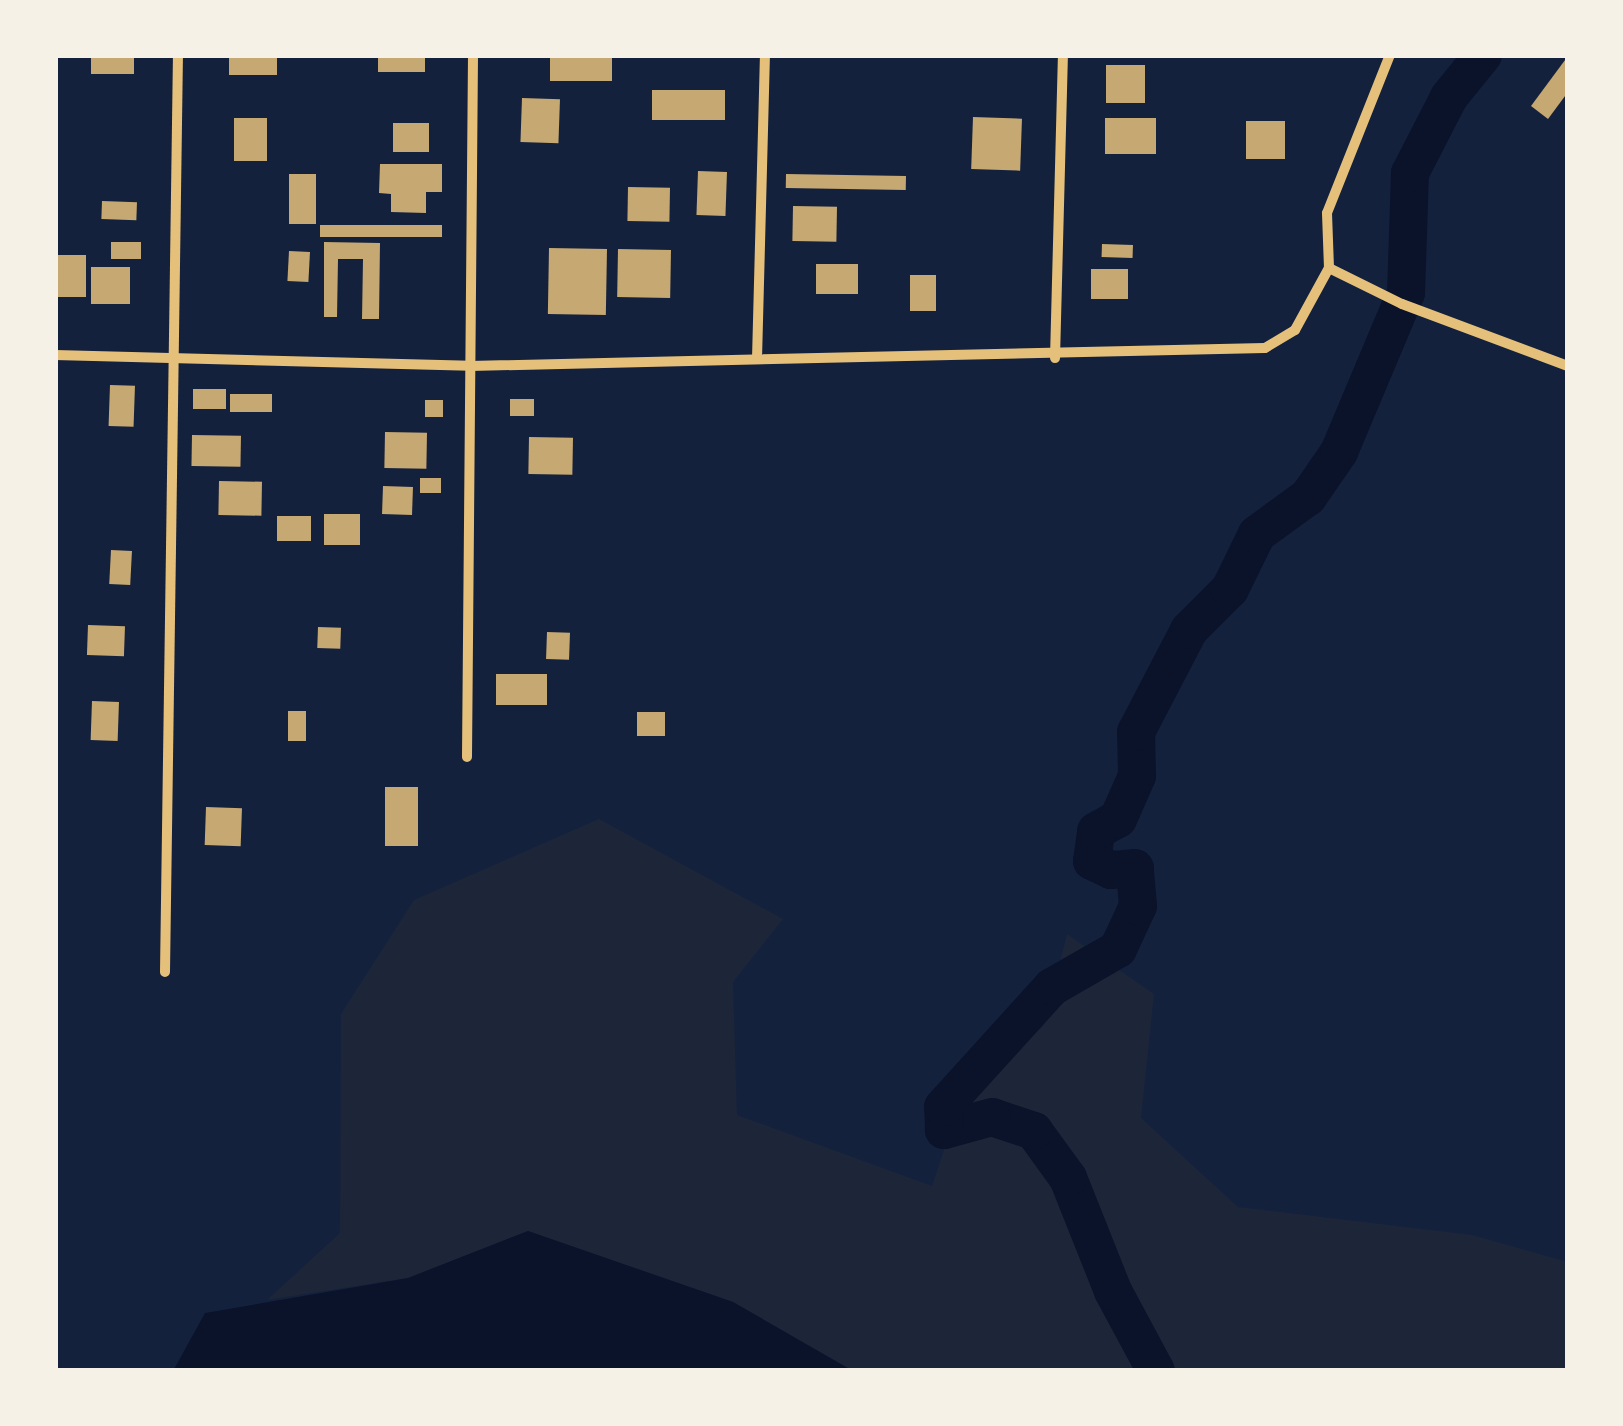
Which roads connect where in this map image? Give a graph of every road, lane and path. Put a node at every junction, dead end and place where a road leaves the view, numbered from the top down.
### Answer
1 (178, 55) edge
2 (473, 55) edge
3 (765, 55) edge
4 (1062, 55) edge
5 (1390, 55) edge
6 (1329, 268) junction
7 (171, 354) junction
8 (55, 355) edge
9 (1056, 358) junction
10 (757, 359) junction
11 (470, 366) junction
12 (1568, 366) edge
13 (466, 756) dead end
14 (165, 972) dead end

1 - 7 street
2 - 11 street
3 - 10 street
4 - 9 street
5 - 6 street
6 - 9 street
6 - 12 street
7 - 8 street
7 - 11 street
7 - 14 street
9 - 10 street
10 - 11 street
11 - 13 street

